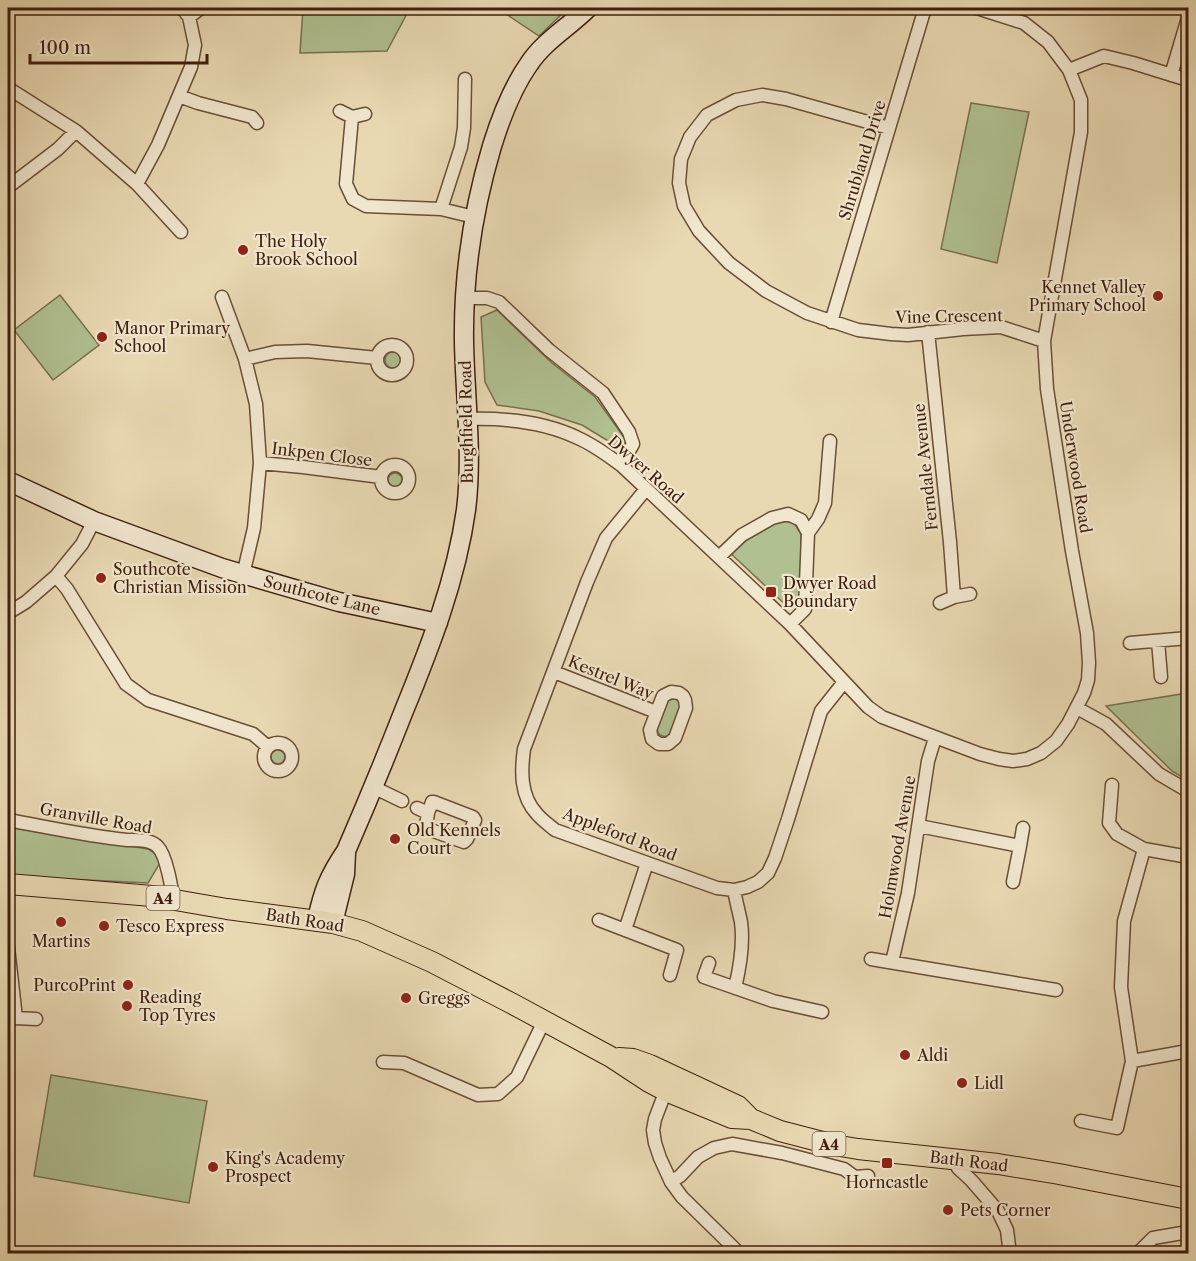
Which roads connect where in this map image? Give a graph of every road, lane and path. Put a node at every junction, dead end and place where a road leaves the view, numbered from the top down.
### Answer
1 (201, 8) edge
2 (588, 8) edge
3 (925, 8) edge
4 (977, 8) edge
5 (186, 12) edge
6 (1188, 18) edge
7 (1069, 70) junction
8 (1171, 75) junction
9 (465, 79) dead end
10 (1188, 80) edge
11 (8, 87) edge
12 (179, 96) junction
13 (340, 111) dead end
14 (365, 114) dead end
15 (352, 117) junction
16 (257, 123) dead end
17 (889, 128) junction
18 (76, 131) junction
19 (137, 184) junction
20 (8, 187) edge
21 (441, 209) junction
22 (474, 217) junction
23 (181, 232) dead end
24 (222, 297) dead end
25 (464, 298) junction
26 (831, 322) junction
27 (928, 332) junction
28 (1044, 341) junction
29 (377, 358) dead end
30 (245, 359) junction
31 (468, 419) junction
32 (830, 441) dead end
33 (260, 463) junction
34 (621, 465) junction
35 (381, 477) dead end
36 (8, 481) edge
37 (646, 489) junction
38 (94, 521) junction
39 (808, 533) junction
40 (719, 557) junction
41 (243, 575) junction
42 (56, 576) junction
43 (970, 594) dead end
44 (954, 597) junction
45 (940, 603) dead end
46 (8, 613) edge
47 (438, 623) junction
48 (790, 624) junction
49 (1188, 638) edge
50 (1158, 641) junction
51 (1130, 643) dead end
52 (554, 672) junction
53 (1161, 677) dead end
54 (844, 681) junction
55 (1077, 708) junction
56 (656, 712) dead end
57 (934, 738) junction
58 (268, 747) dead end
59 (1112, 785) dead end
60 (373, 787) junction
61 (1188, 791) edge
62 (402, 801) dead end
63 (8, 820) edge
64 (919, 826) junction
65 (1023, 828) dead end
66 (1020, 846) junction
67 (1144, 849) junction
68 (1188, 852) edge
69 (647, 863) junction
70 (1012, 882) dead end
71 (8, 884) edge
72 (734, 890) junction
73 (172, 891) junction
74 (599, 920) dead end
75 (325, 922) junction
76 (625, 930) junction
77 (8, 947) edge
78 (871, 959) dead end
79 (709, 963) dead end
80 (892, 963) junction
81 (670, 975) dead end
82 (735, 988) junction
83 (1056, 990) dead end
84 (822, 1012) dead end
85 (11, 1019) edge
86 (36, 1019) dead end
87 (544, 1022) junction
88 (1188, 1051) edge
89 (1132, 1061) junction
90 (383, 1062) dead end
91 (669, 1083) junction
92 (1081, 1121) dead end
93 (955, 1159) junction
94 (868, 1176) dead end
95 (671, 1182) junction
96 (1188, 1199) edge
97 (1188, 1232) edge
98 (740, 1254) edge
99 (1010, 1254) edge
100 (1137, 1254) edge

1 - 5 street
2 - 22 street, Burghfield Road
3 - 17 street, Shrubland Drive
4 - 7 street, Underwood Road
5 - 12 street
6 - 8 street
7 - 8 street
7 - 28 street, Underwood Road
8 - 10 street
9 - 21 street
11 - 18 street
12 - 16 street
12 - 19 street
13 - 15 street
14 - 15 street
15 - 21 street
17 - 26 street, Shrubland Drive
17 - 26 street, Vine Crescent
18 - 19 street
18 - 20 street
19 - 23 street
21 - 22 street
22 - 25 street, Burghfield Road
24 - 30 street
25 - 31 street, Burghfield Road
25 - 34 street
26 - 27 street, Vine Crescent
27 - 28 street, Vine Crescent
27 - 44 street, Ferndale Avenue
28 - 55 street, Underwood Road
29 - 30 street
30 - 33 street
31 - 34 street, Dwyer Road
31 - 47 street, Burghfield Road
32 - 39 street
33 - 35 street, Inkpen Close
33 - 41 street
34 - 37 street, Dwyer Road
36 - 38 street, Southcote Lane
37 - 40 street, Dwyer Road
37 - 52 street, Appleford Road
38 - 41 street, Southcote Lane
38 - 42 street
39 - 40 street
39 - 48 street
40 - 48 street, Dwyer Road
41 - 47 street, Southcote Lane
42 - 46 street
42 - 58 street
43 - 44 street
44 - 45 street
47 - 60 street, Burghfield Road
48 - 54 street, Dwyer Road
49 - 50 street
50 - 51 street
50 - 53 street
52 - 56 street, Kestrel Way
52 - 69 street, Appleford Road
54 - 57 street, Underwood Road
54 - 72 street
55 - 57 street, Underwood Road
55 - 61 street
57 - 64 street, Holmwood Avenue
59 - 67 street
60 - 62 street
60 - 75 street, Burghfield Road
63 - 73 street, Granville Road
64 - 66 street
64 - 80 street, Holmwood Avenue
65 - 66 street
66 - 70 street
67 - 68 street
67 - 89 street
69 - 72 street, Appleford Road
69 - 76 street
71 - 73 main road, Bath Road / A4
72 - 82 street
73 - 75 main road, Bath Road / A4
74 - 76 street
75 - 87 main road, Bath Road / A4
76 - 81 street
77 - 85 street
78 - 80 street
79 - 82 street
80 - 83 street
82 - 84 street
85 - 86 street
87 - 90 street
87 - 91 main road, Bath Road / A4
88 - 89 street
89 - 92 street
91 - 93 main road, Bath Road / A4
91 - 95 street
93 - 96 main road, Bath Road / A4
93 - 99 street
94 - 95 street
95 - 98 street
97 - 100 street

